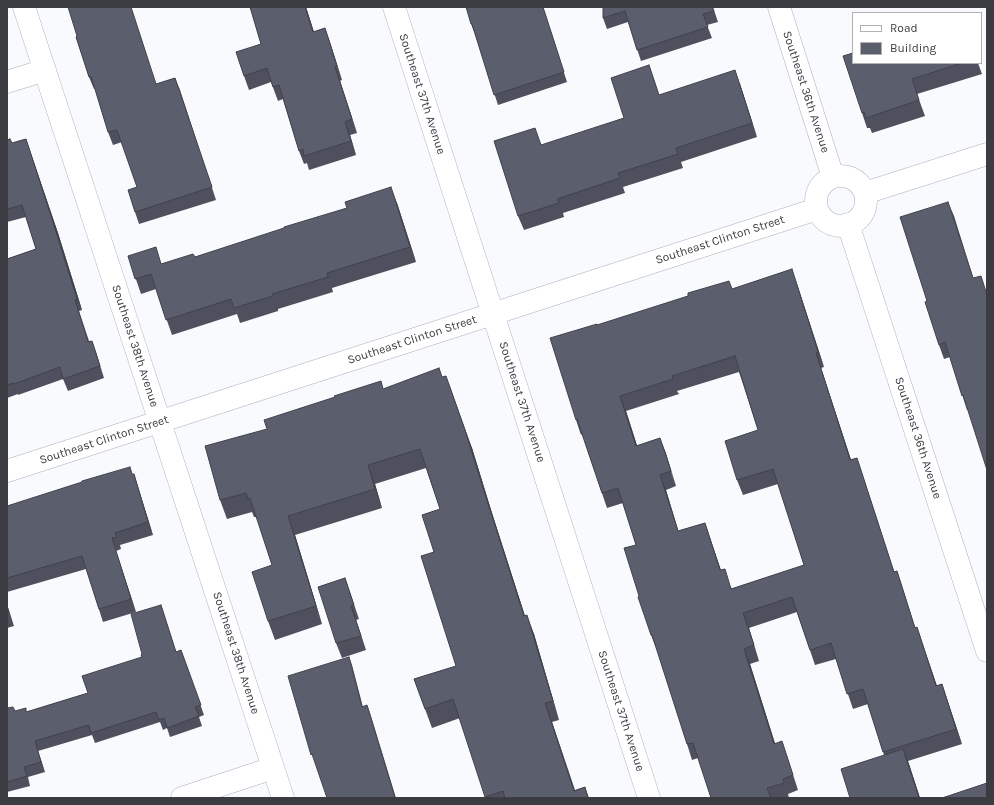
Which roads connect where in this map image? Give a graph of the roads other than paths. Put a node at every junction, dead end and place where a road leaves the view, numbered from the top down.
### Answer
1 (24, 7) edge
2 (394, 7) edge
3 (779, 7) edge
4 (44, 70) junction
5 (7, 82) edge
6 (987, 154) edge
7 (833, 177) junction
8 (865, 193) junction
9 (817, 209) junction
10 (848, 224) junction
11 (493, 314) junction
12 (159, 422) junction
13 (7, 471) edge
14 (987, 651) edge
15 (273, 768) junction
16 (182, 798) edge
17 (283, 798) edge
18 (649, 798) edge

1 - 4 street, Southeast 38th Avenue
2 - 11 street, Southeast 37th Avenue
3 - 7 street, Southeast 36th Avenue
4 - 5 street
4 - 12 street, Southeast 38th Avenue
6 - 8 street
7 - 8 street
7 - 9 street
8 - 10 street
9 - 10 street
9 - 11 street, Southeast Clinton Street
10 - 14 street, Southeast 36th Avenue
11 - 12 street, Southeast Clinton Street
11 - 18 street, Southeast 37th Avenue
12 - 13 street, Southeast Clinton Street
12 - 15 street, Southeast 38th Avenue
15 - 16 street
15 - 17 street, Southeast 38th Avenue

